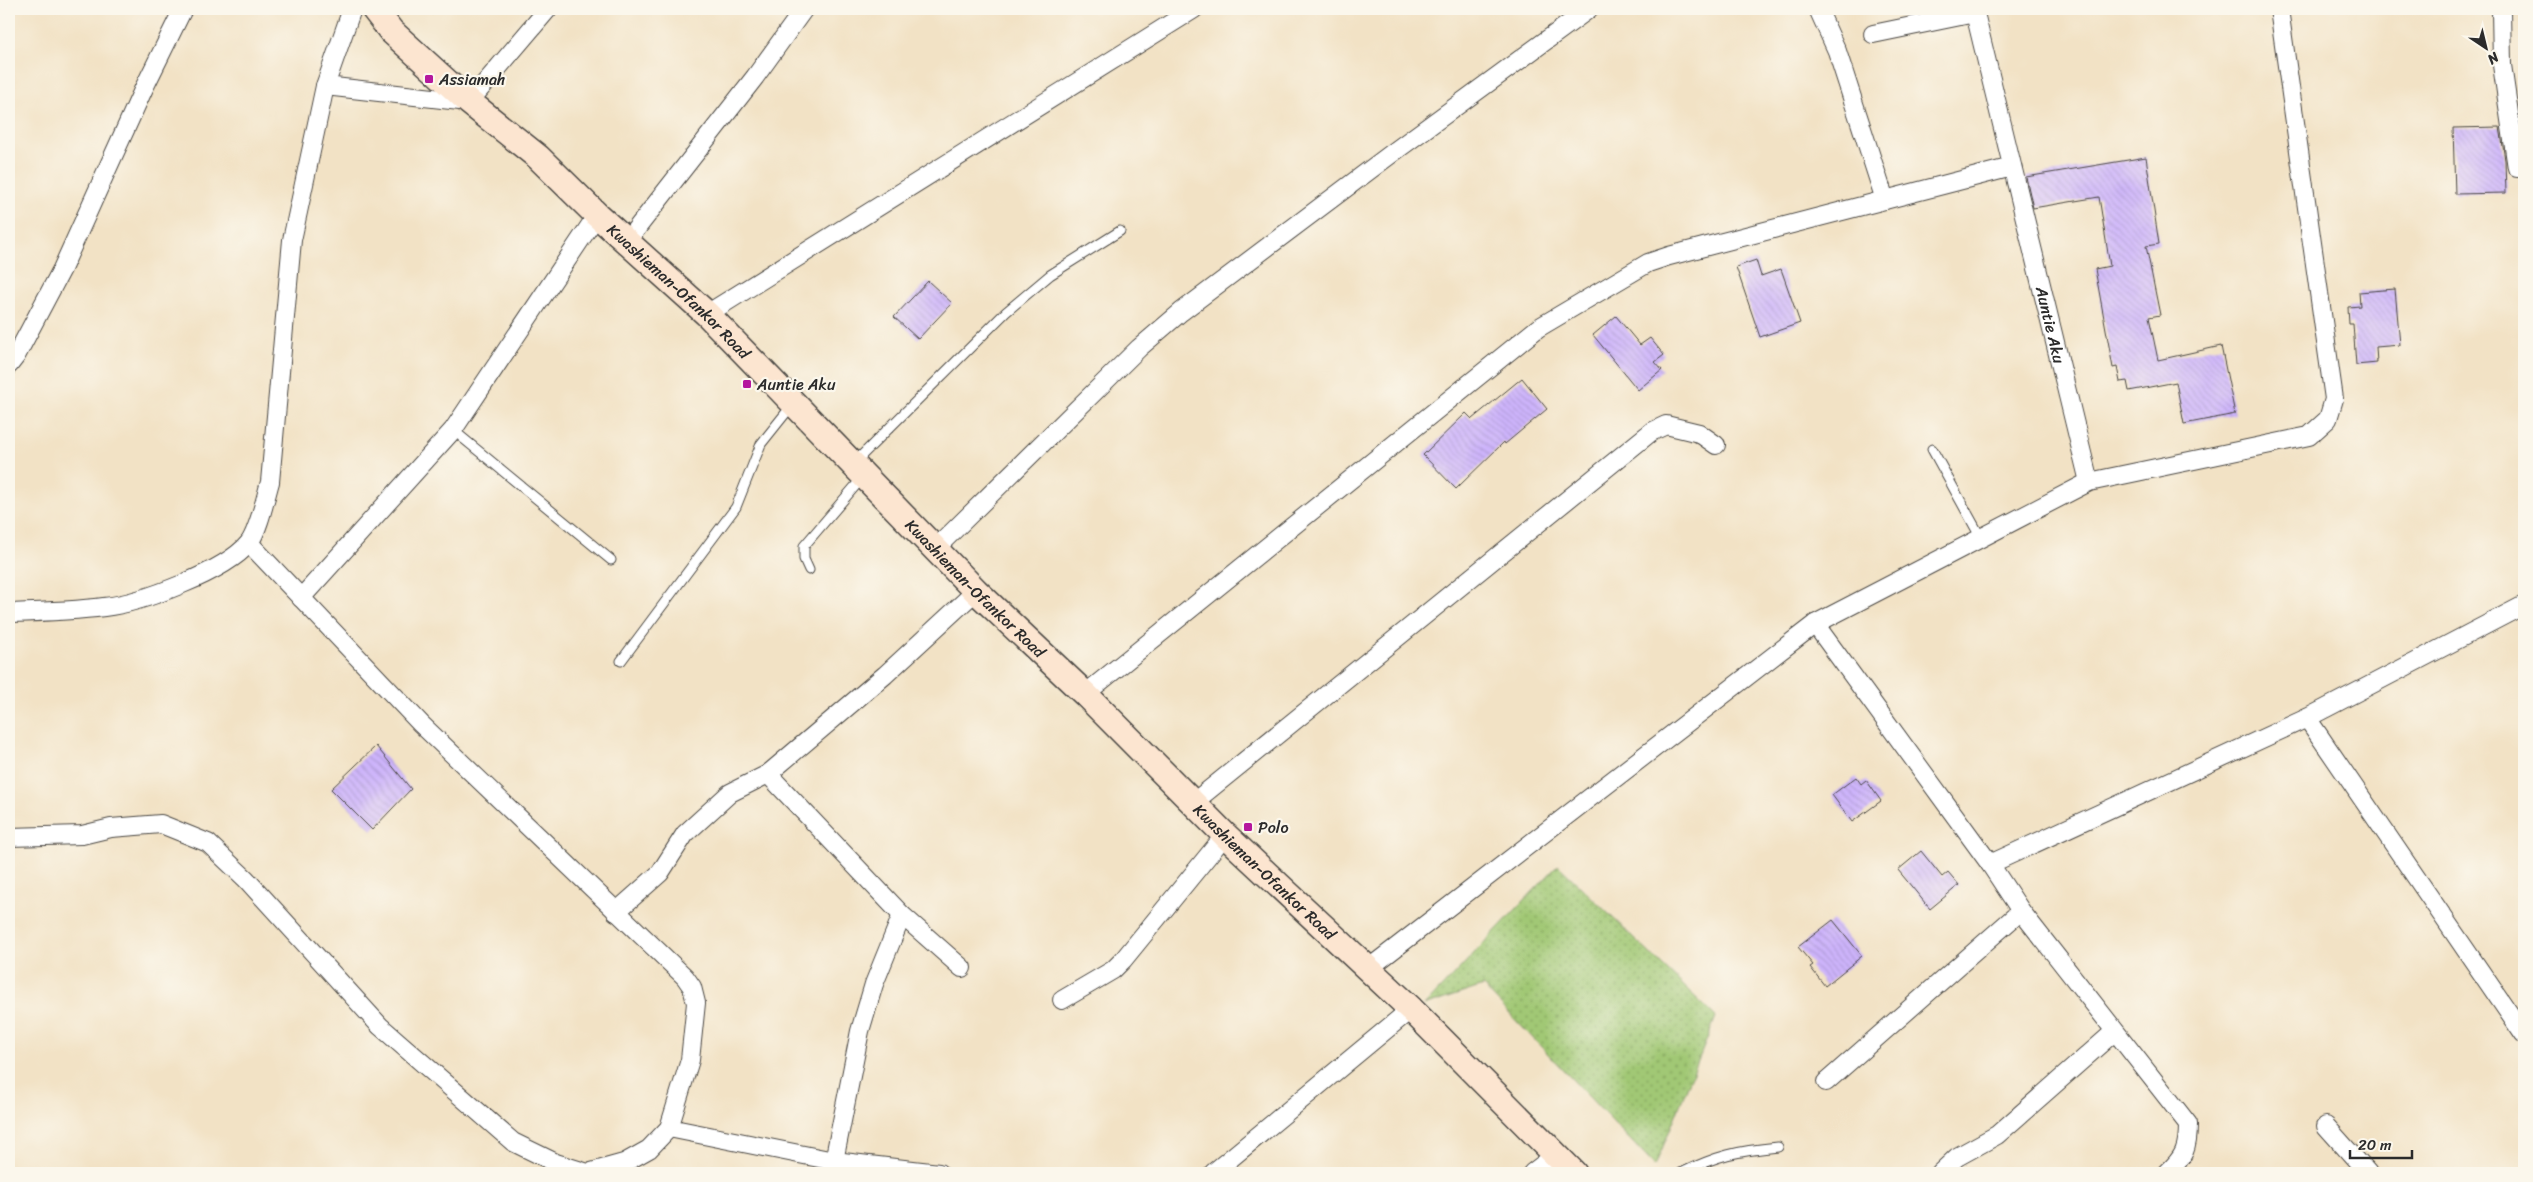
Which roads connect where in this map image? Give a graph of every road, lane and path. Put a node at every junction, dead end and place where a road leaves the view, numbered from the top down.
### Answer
1 (183, 9) edge
2 (352, 9) edge
3 (374, 9) edge
4 (548, 9) edge
5 (804, 9) edge
6 (1194, 9) edge
7 (1589, 9) edge
8 (1818, 9) edge
9 (2279, 9) edge
10 (2501, 9) edge
11 (1974, 11) edge
12 (1873, 34) dead end
13 (324, 86) junction
14 (468, 102) junction
15 (2012, 167) junction
16 (2517, 168) dead end
17 (1885, 200) junction
18 (597, 215) junction
19 (1120, 231) dead end
20 (626, 242) junction
21 (707, 314) junction
22 (9, 365) edge
23 (793, 404) junction
24 (453, 430) junction
25 (1716, 445) dead end
26 (1932, 449) dead end
27 (858, 471) junction
28 (2089, 482) junction
29 (1981, 538) junction
30 (249, 543) junction
31 (935, 550) junction
32 (611, 560) dead end
33 (809, 570) dead end
34 (976, 591) junction
35 (301, 598) junction
36 (2524, 605) edge
37 (9, 613) edge
38 (1815, 624) junction
39 (621, 661) dead end
40 (1085, 694) junction
41 (2307, 718) junction
42 (768, 774) junction
43 (1194, 802) junction
44 (1225, 834) junction
45 (9, 836) edge
46 (1990, 864) junction
47 (2021, 911) junction
48 (616, 912) junction
49 (902, 915) junction
50 (962, 968) dead end
51 (1368, 970) junction
52 (1062, 1000) dead end
53 (1411, 1008) junction
54 (2114, 1032) junction
55 (2524, 1035) edge
56 (1826, 1082) dead end
57 (2326, 1126) dead end
58 (669, 1128) junction
59 (1778, 1147) dead end
60 (1557, 1154) junction
61 (834, 1161) junction
62 (939, 1173) edge
63 (1212, 1173) edge
64 (1532, 1173) edge
65 (1574, 1173) edge
66 (1681, 1173) edge
67 (1940, 1173) edge
68 (2168, 1173) edge
69 (2368, 1173) edge

1 - 22 street
2 - 13 street
3 - 14 main road, Kwashieman-Ofankor Road
4 - 14 street
5 - 20 street
6 - 21 street
7 - 31 street
8 - 17 street
9 - 28 street
10 - 16 street
11 - 12 street
11 - 15 street, Auntie Aku
13 - 14 street
13 - 30 street
14 - 18 main road, Kwashieman-Ofankor Road
15 - 17 street
15 - 28 street, Auntie Aku
17 - 40 street
18 - 20 main road, Kwashieman-Ofankor Road
18 - 24 street
19 - 27 lane
20 - 21 main road, Kwashieman-Ofankor Road
21 - 23 main road, Kwashieman-Ofankor Road
23 - 27 main road, Kwashieman-Ofankor Road
23 - 39 lane
24 - 32 lane
24 - 35 street
25 - 43 street
26 - 29 lane
27 - 31 main road, Kwashieman-Ofankor Road
27 - 33 lane
28 - 29 street
29 - 38 street
30 - 35 street
30 - 37 street
31 - 34 main road, Kwashieman-Ofankor Road
34 - 40 main road, Kwashieman-Ofankor Road
34 - 42 street
35 - 48 street
36 - 41 street
38 - 46 street
38 - 51 street
40 - 43 main road, Kwashieman-Ofankor Road
41 - 46 street
41 - 55 street
42 - 48 street
42 - 49 street
43 - 44 main road, Kwashieman-Ofankor Road
44 - 51 main road, Kwashieman-Ofankor Road
44 - 52 street
45 - 58 street
46 - 47 street
47 - 54 street
47 - 56 street
48 - 58 street
49 - 50 street
49 - 61 street
51 - 53 main road, Kwashieman-Ofankor Road
53 - 60 main road, Kwashieman-Ofankor Road
53 - 63 street
54 - 67 street
54 - 68 street
57 - 69 street
58 - 61 street
59 - 66 lane
60 - 64 street
60 - 65 main road, Kwashieman-Ofankor Road
61 - 62 street

